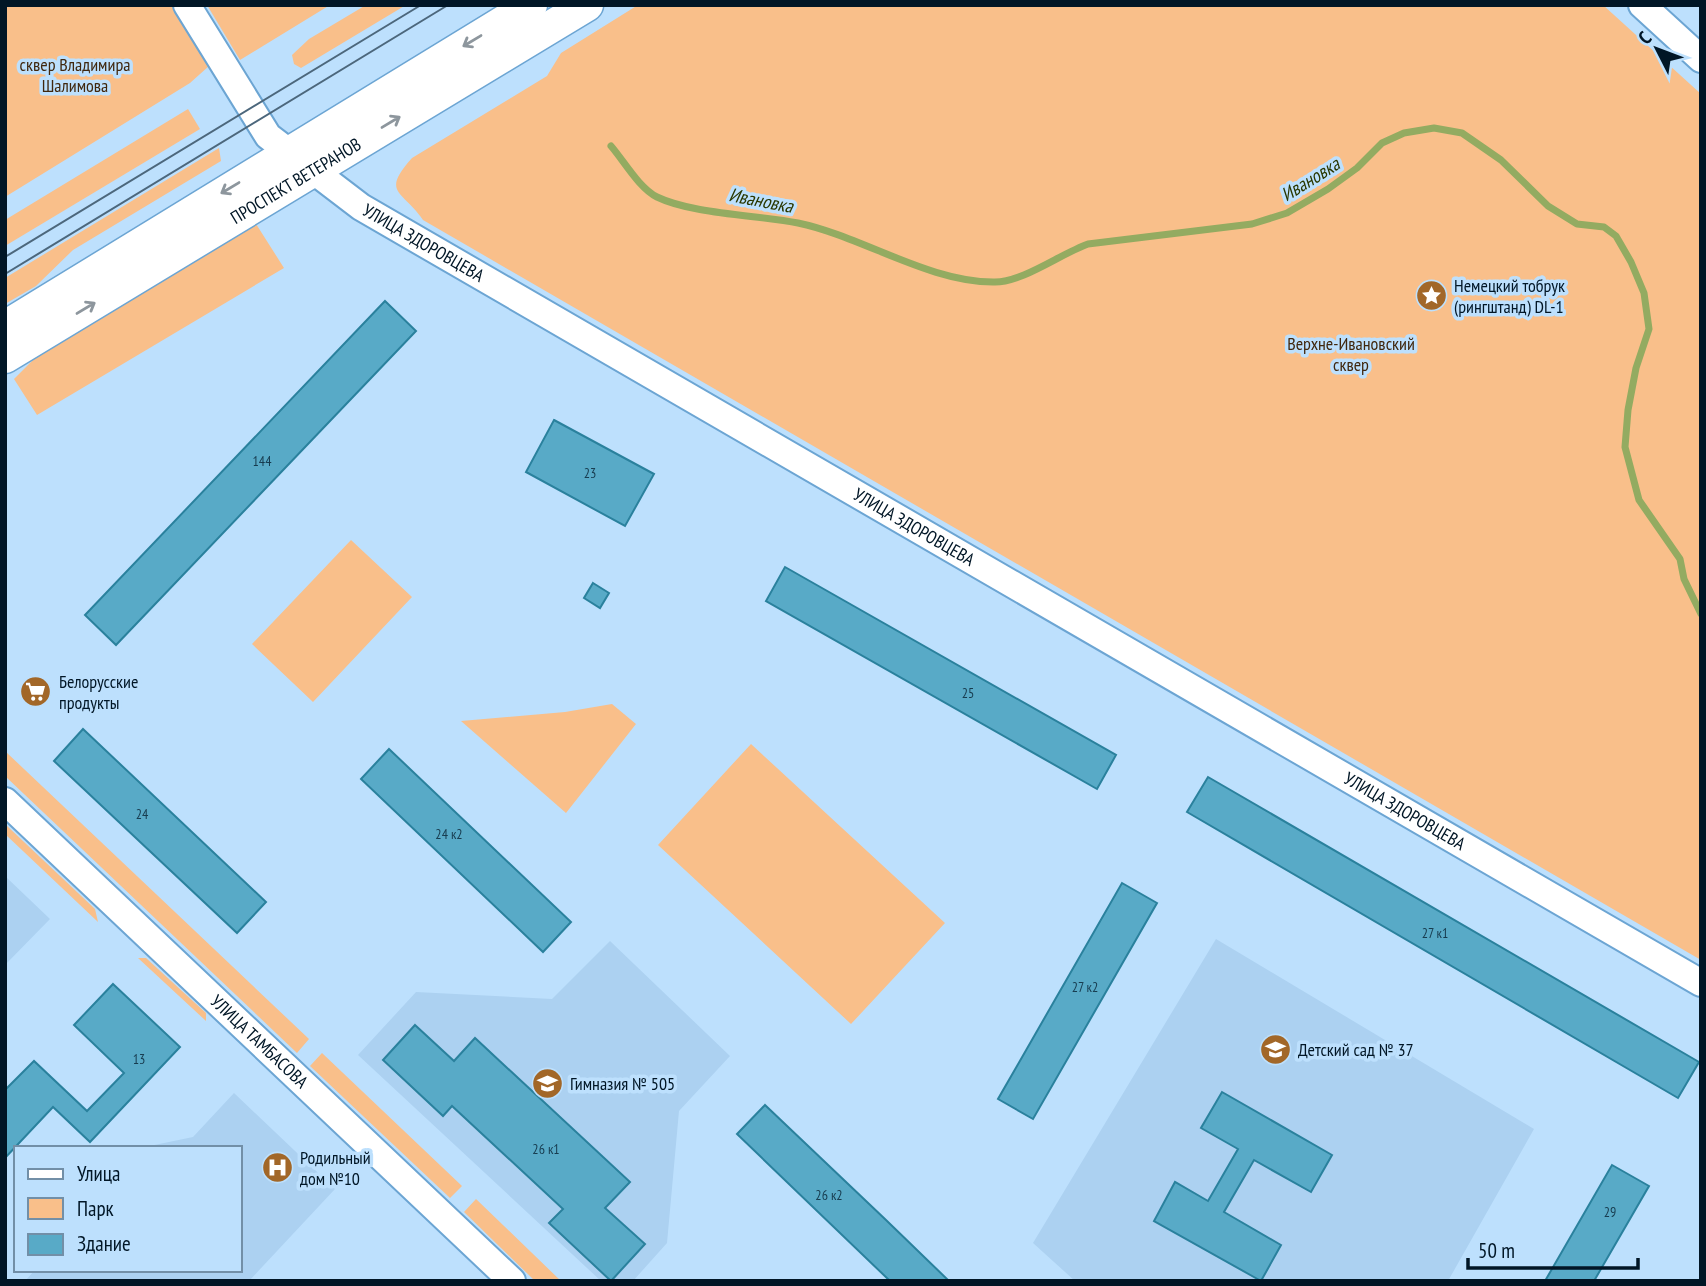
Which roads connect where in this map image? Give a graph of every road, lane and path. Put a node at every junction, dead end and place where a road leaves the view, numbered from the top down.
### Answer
1 (187, 5) edge
2 (531, 5) edge
3 (587, 5) edge
4 (1642, 5) edge
5 (1701, 60) edge
6 (300, 162) junction
7 (5, 327) edge
8 (5, 357) edge
9 (5, 802) edge
10 (1701, 983) edge
11 (512, 1281) edge

1 - 6 street, УЛИЦА ЗДОРОВЦЕВА
2 -> 6 main road, ПРОСПЕКТ ВЕТЕРАНОВ
6 -> 3 main road, ПРОСПЕКТ ВЕТЕРАНОВ
4 - 5 street
6 -> 7 main road, ПРОСПЕКТ ВЕТЕРАНОВ
8 -> 6 main road, ПРОСПЕКТ ВЕТЕРАНОВ
6 - 10 street, УЛИЦА ЗДОРОВЦЕВА
9 - 11 street, УЛИЦА ТАМБАСОВА

